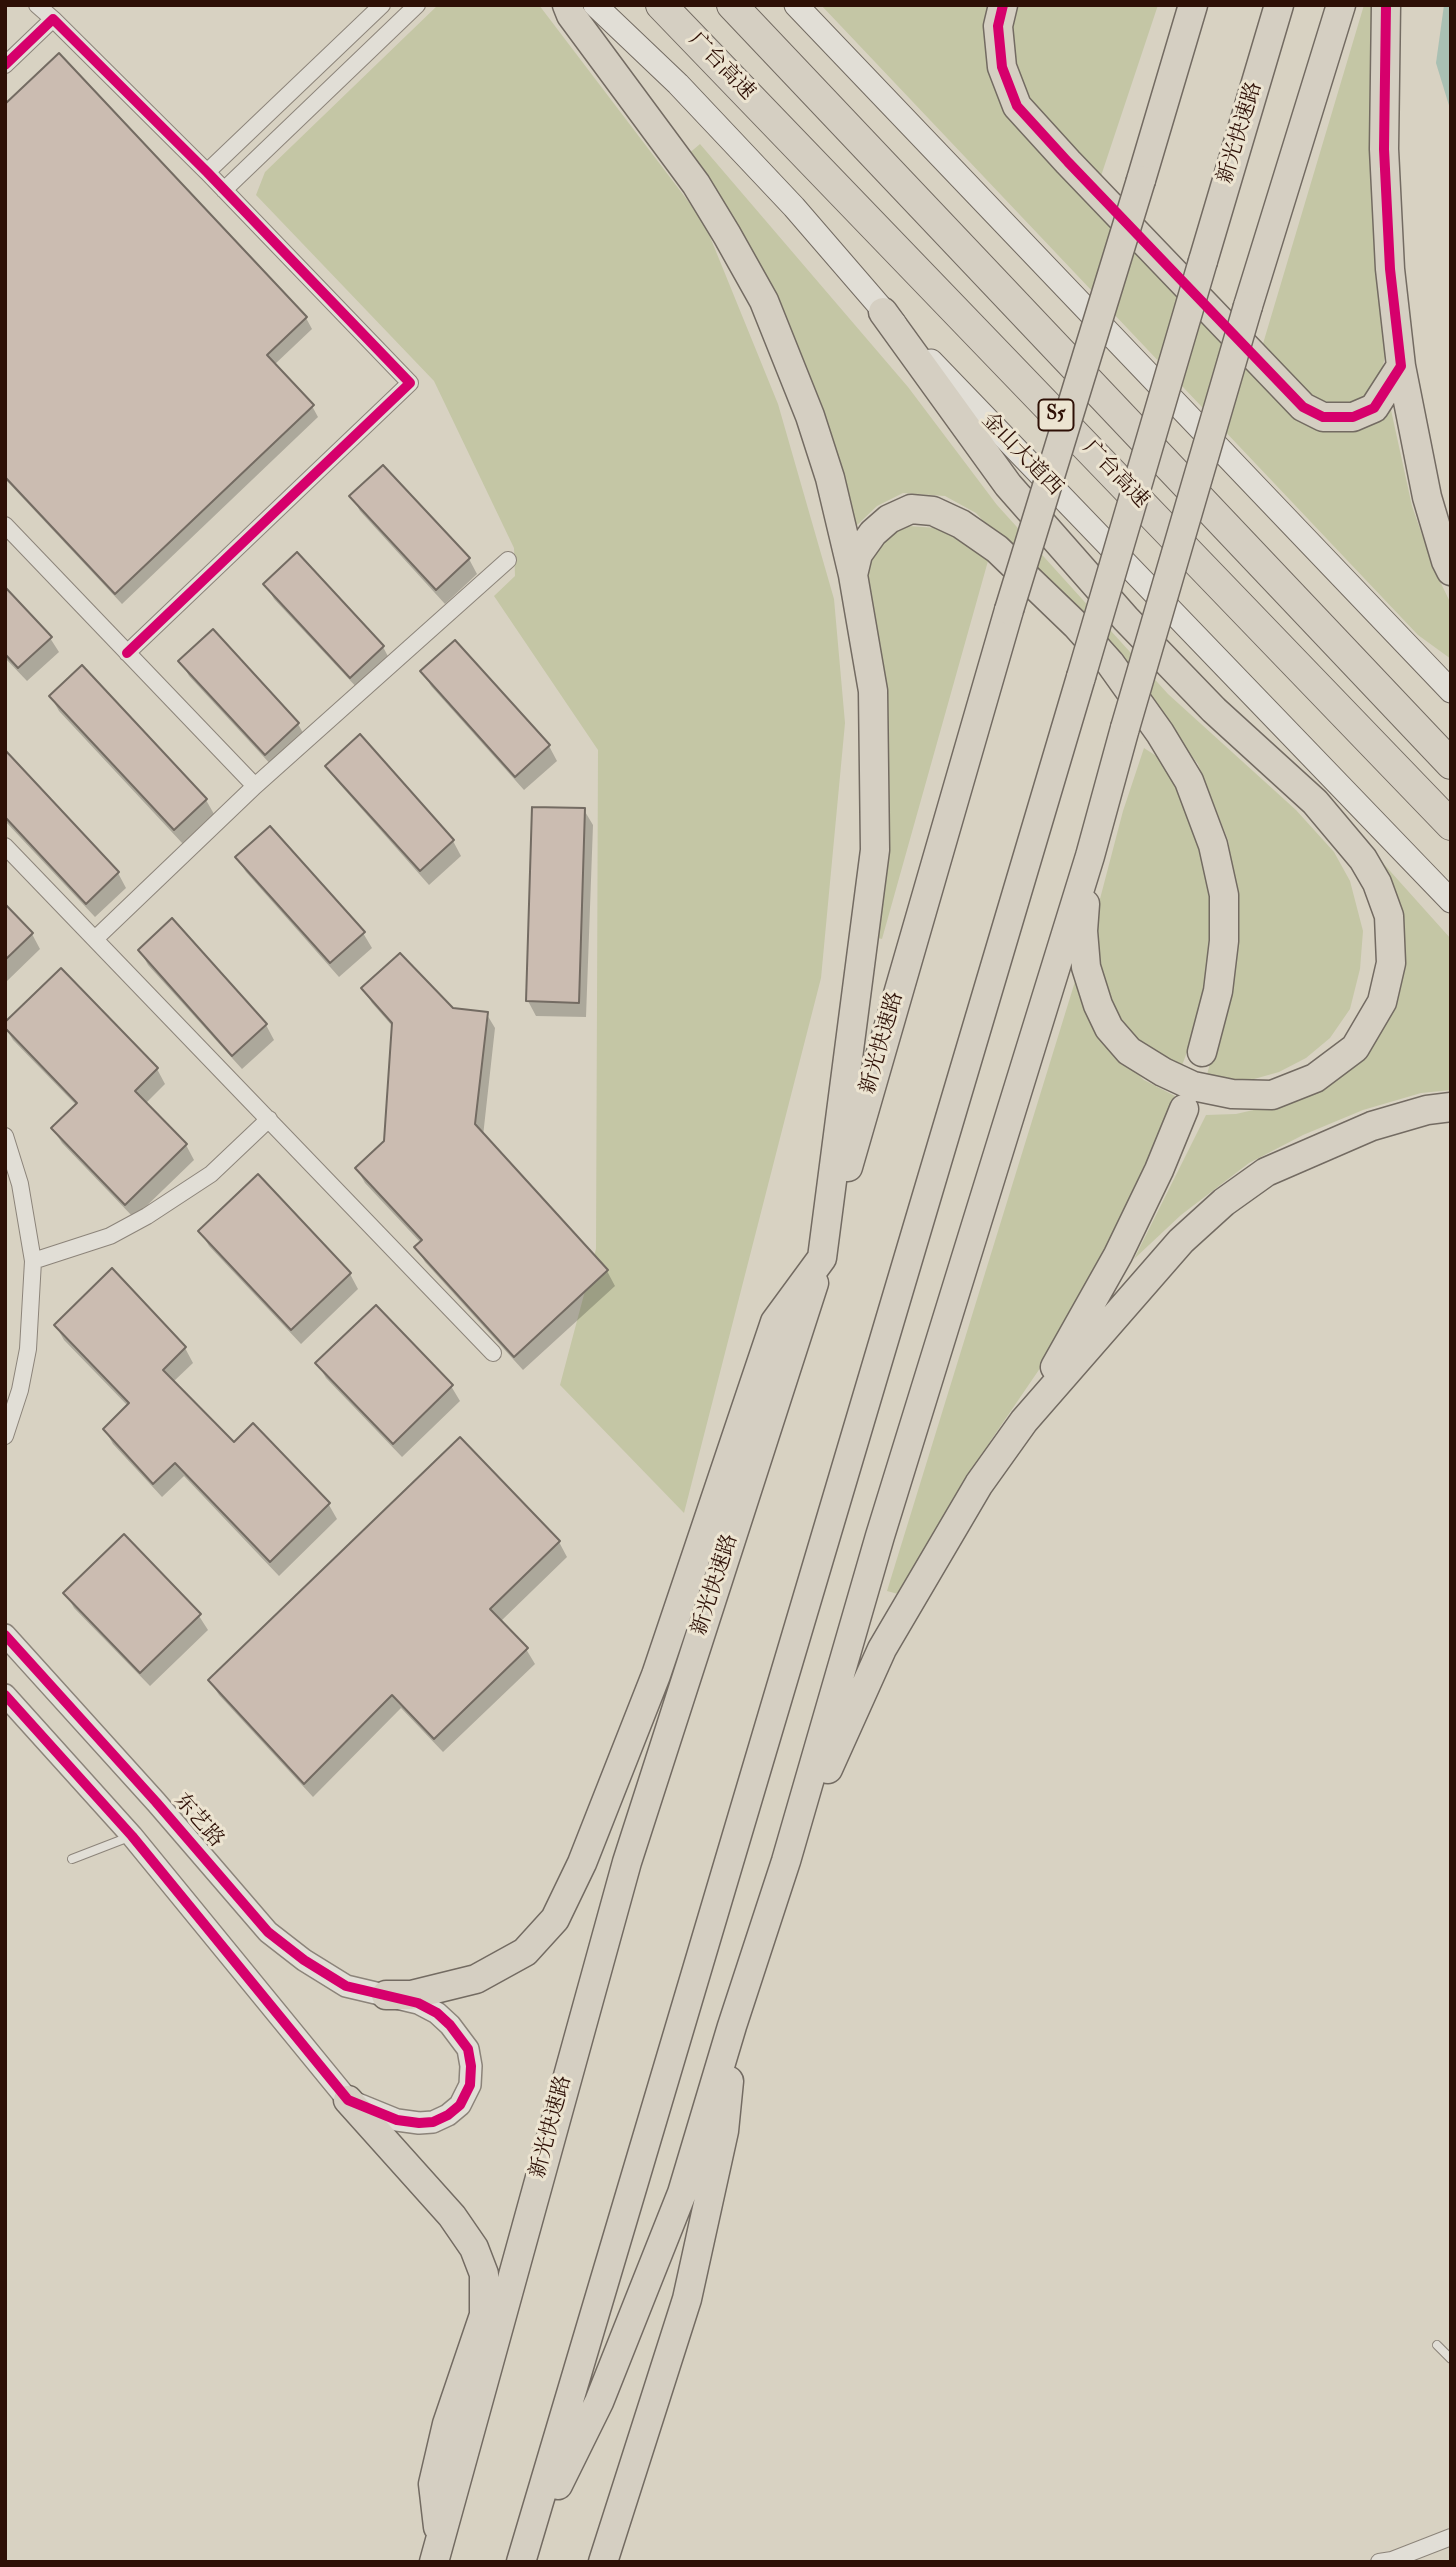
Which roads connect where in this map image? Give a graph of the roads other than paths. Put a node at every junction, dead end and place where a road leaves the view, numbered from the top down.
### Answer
1 (37, 5) edge
2 (382, 5) edge
3 (417, 5) edge
4 (567, 5) edge
5 (596, 5) edge
6 (661, 5) edge
7 (732, 5) edge
8 (796, 5) edge
9 (1003, 5) edge
10 (1193, 5) edge
11 (1279, 5) edge
12 (1341, 5) edge
13 (1385, 5) edge
14 (53, 19) junction
15 (5, 65) edge
16 (207, 172) junction
17 (224, 190) junction
18 (883, 312) junction
19 (1401, 366) junction
20 (5, 525) edge
21 (508, 560) dead end
22 (1451, 571) edge
23 (853, 575) junction
24 (127, 653) junction
25 (1451, 691) edge
26 (1451, 764) edge
27 (255, 786) junction
28 (1451, 825) edge
29 (5, 846) edge
30 (1090, 856) junction
31 (1451, 901) edge
32 (95, 939) junction
33 (1202, 1052) dead end
34 (1451, 1107) edge
35 (1184, 1109) dead end
36 (269, 1119) junction
37 (5, 1136) edge
38 (822, 1258) junction
39 (33, 1261) junction
40 (493, 1353) dead end
41 (1024, 1421) junction
42 (5, 1436) edge
43 (5, 1635) edge
44 (5, 1695) edge
45 (132, 1836) junction
46 (72, 1859) dead end
47 (786, 1861) junction
48 (386, 1995) junction
49 (736, 2015) junction
50 (348, 2100) junction
51 (1437, 2345) dead end
52 (1451, 2359) edge
53 (1451, 2537) edge
54 (437, 2552) edge
55 (522, 2559) edge
56 (603, 2562) edge
57 (1379, 2562) edge

1 - 14 street
2 - 16 street
3 - 17 street
4 - 23 highway
5 - 18 main road, 金山大道西
6 - 28 highway, 广台高速 / S5
7 - 26 highway, S5
8 - 25 main road
9 - 19 highway
10 - 38 highway, 新光快速路, bridge
11 - 55 highway, 新光快速路, bridge
12 - 30 highway, bridge
13 - 19 highway
14 - 15 street
14 - 16 street
16 - 17 street
17 - 24 street
18 - 30 highway
18 - 31 main road, 金山大道西
19 - 22 highway
20 - 24 street
21 - 27 street
23 - 33 highway
23 - 38 highway
24 - 27 street
27 - 32 street
29 - 32 street
30 - 47 highway
32 - 36 street
34 - 41 highway
35 - 41 highway
36 - 39 street
36 - 40 street
37 - 39 street
38 - 48 highway
38 - 54 highway, 新光快速路
39 - 42 street
41 - 47 highway
43 - 48 street, 东艺路
44 - 45 street
45 - 46 lane
45 - 50 street
47 - 49 highway
48 - 50 street, 东艺路
49 - 55 highway
49 - 56 highway
50 - 54 highway
51 - 52 lane
53 - 57 street

